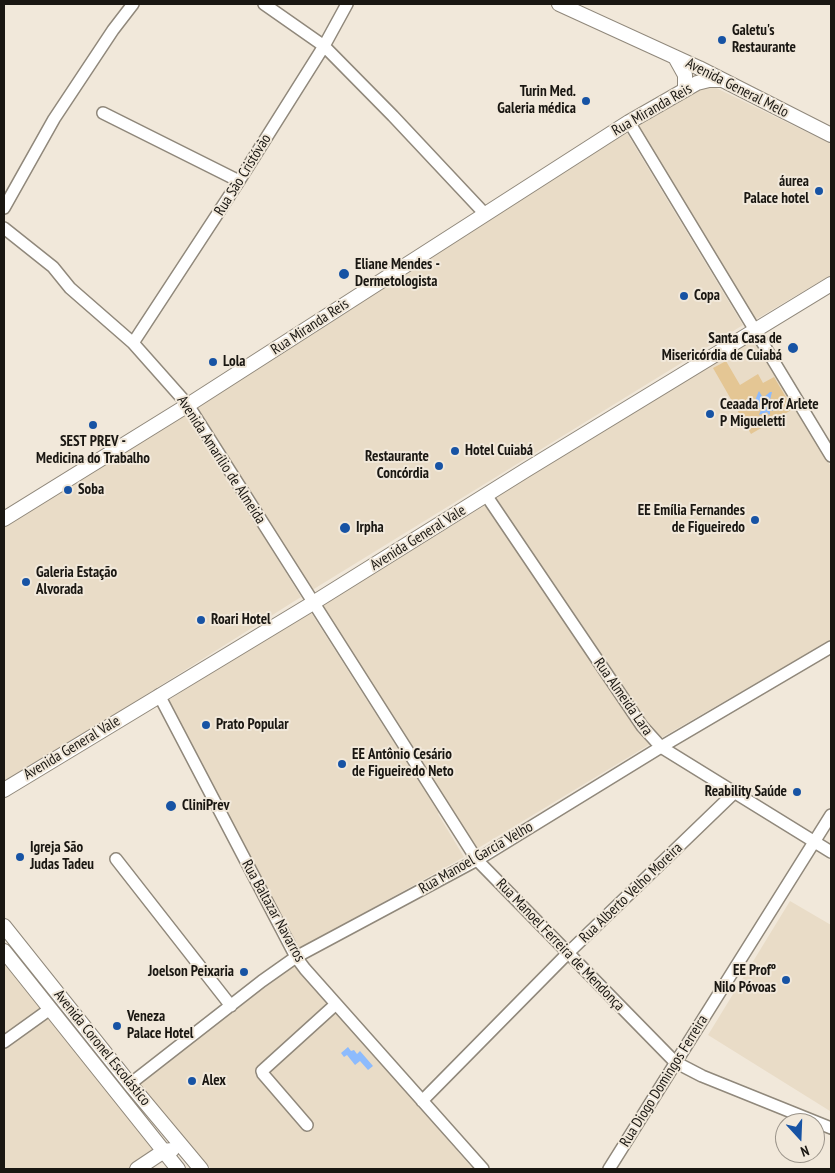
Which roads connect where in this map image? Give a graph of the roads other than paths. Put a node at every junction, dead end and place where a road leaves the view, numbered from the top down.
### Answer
1 (133, 4) edge
2 (264, 4) edge
3 (347, 4) edge
4 (559, 4) edge
5 (324, 46) junction
6 (675, 57) junction
7 (721, 80) junction
8 (685, 90) junction
9 (103, 113) dead end
10 (629, 122) junction
11 (831, 135) edge
12 (239, 181) junction
13 (4, 208) edge
14 (486, 214) junction
15 (4, 228) edge
16 (831, 284) edge
17 (755, 330) junction
18 (133, 344) junction
19 (188, 405) junction
20 (831, 456) edge
21 (486, 495) junction
22 (4, 519) edge
23 (313, 603) junction
24 (831, 647) edge
25 (159, 695) junction
26 (661, 747) junction
27 (4, 790) edge
28 (736, 792) junction
29 (831, 815) edge
30 (815, 841) junction
31 (831, 852) edge
32 (116, 859) dead end
33 (477, 860) junction
34 (4, 926) edge
35 (4, 951) edge
36 (568, 953) junction
37 (296, 957) junction
38 (336, 1004) junction
39 (231, 1006) junction
40 (50, 1009) junction
41 (4, 1042) edge
42 (675, 1062) junction
43 (130, 1084) junction
44 (422, 1101) junction
45 (307, 1125) dead end
46 (831, 1128) edge
47 (164, 1151) junction
48 (137, 1169) edge
49 (178, 1169) edge
50 (196, 1169) edge
51 (201, 1169) edge
52 (482, 1169) edge
53 (609, 1169) edge

1 - 13 street
2 - 5 street
3 - 5 street, Rua São Cristóvão
4 - 6 main road, Avenida General Melo
5 - 12 street, Rua São Cristóvão
5 - 14 street
6 - 7 main road, Avenida General Melo
6 - 8 main road
7 - 8 main road, Rua Miranda Reis
7 - 11 main road, Avenida General Melo
8 - 10 main road, Rua Miranda Reis
9 - 12 street
10 - 14 main road, Rua Miranda Reis
10 - 17 street
12 - 18 street, Rua São Cristóvão
14 - 19 main road, Rua Miranda Reis
15 - 18 street, Avenida Amarílio de Almeida
16 - 17 main road, Avenida General Vale
17 - 20 street
17 - 21 main road, Avenida General Vale
18 - 19 street, Avenida Amarílio de Almeida
19 - 22 main road, Rua Miranda Reis
19 - 23 street, Avenida Amarílio de Almeida
21 - 23 main road, Avenida General Vale
21 - 26 street, Rua Almeida Lara
23 - 25 main road, Avenida General Vale
23 - 33 street, Rua Manoel Ferreira de Mendonça
24 - 26 street, Rua Manoel Garcia Velho
25 - 27 main road, Avenida General Vale
25 - 37 street, Rua Baltazar Navarros
26 - 28 street, Rua Almeida Lara
26 - 33 street, Rua Manoel Garcia Velho
28 - 30 street, Rua Almeida Lara
28 - 36 street, Rua Alberto Velho Moreira
29 - 30 street, Rua Diogo Domingos Ferreira
30 - 31 street, Rua Almeida Lara
30 - 42 street, Rua Diogo Domingos Ferreira
32 - 39 street
33 - 36 street, Rua Manoel Ferreira de Mendonça
33 - 37 street, Rua Manoel Garcia Velho
34 - 43 main road, Avenida Coronel Escolástico
35 - 40 main road, Avenida Coronel Escolástico
36 - 42 street, Rua Manoel Ferreira de Mendonça
36 - 44 street, Rua Alberto Velho Moreira
37 - 38 street, Rua Baltazar Navarros
37 - 39 street, Rua Manoel Garcia Velho
38 - 44 street, Rua Baltazar Navarros
38 - 45 street
39 - 43 street, Rua Manoel Garcia Velho
40 - 41 street
40 - 47 main road, Avenida Coronel Escolástico
42 - 46 street, Rua Manoel Ferreira de Mendonça
42 - 53 street, Rua Diogo Domingos Ferreira
43 - 51 main road, Avenida Coronel Escolástico
44 - 52 street, Rua Baltazar Navarros
47 - 48 main road
47 - 49 main road, Avenida Coronel Escolástico
47 - 50 main road

